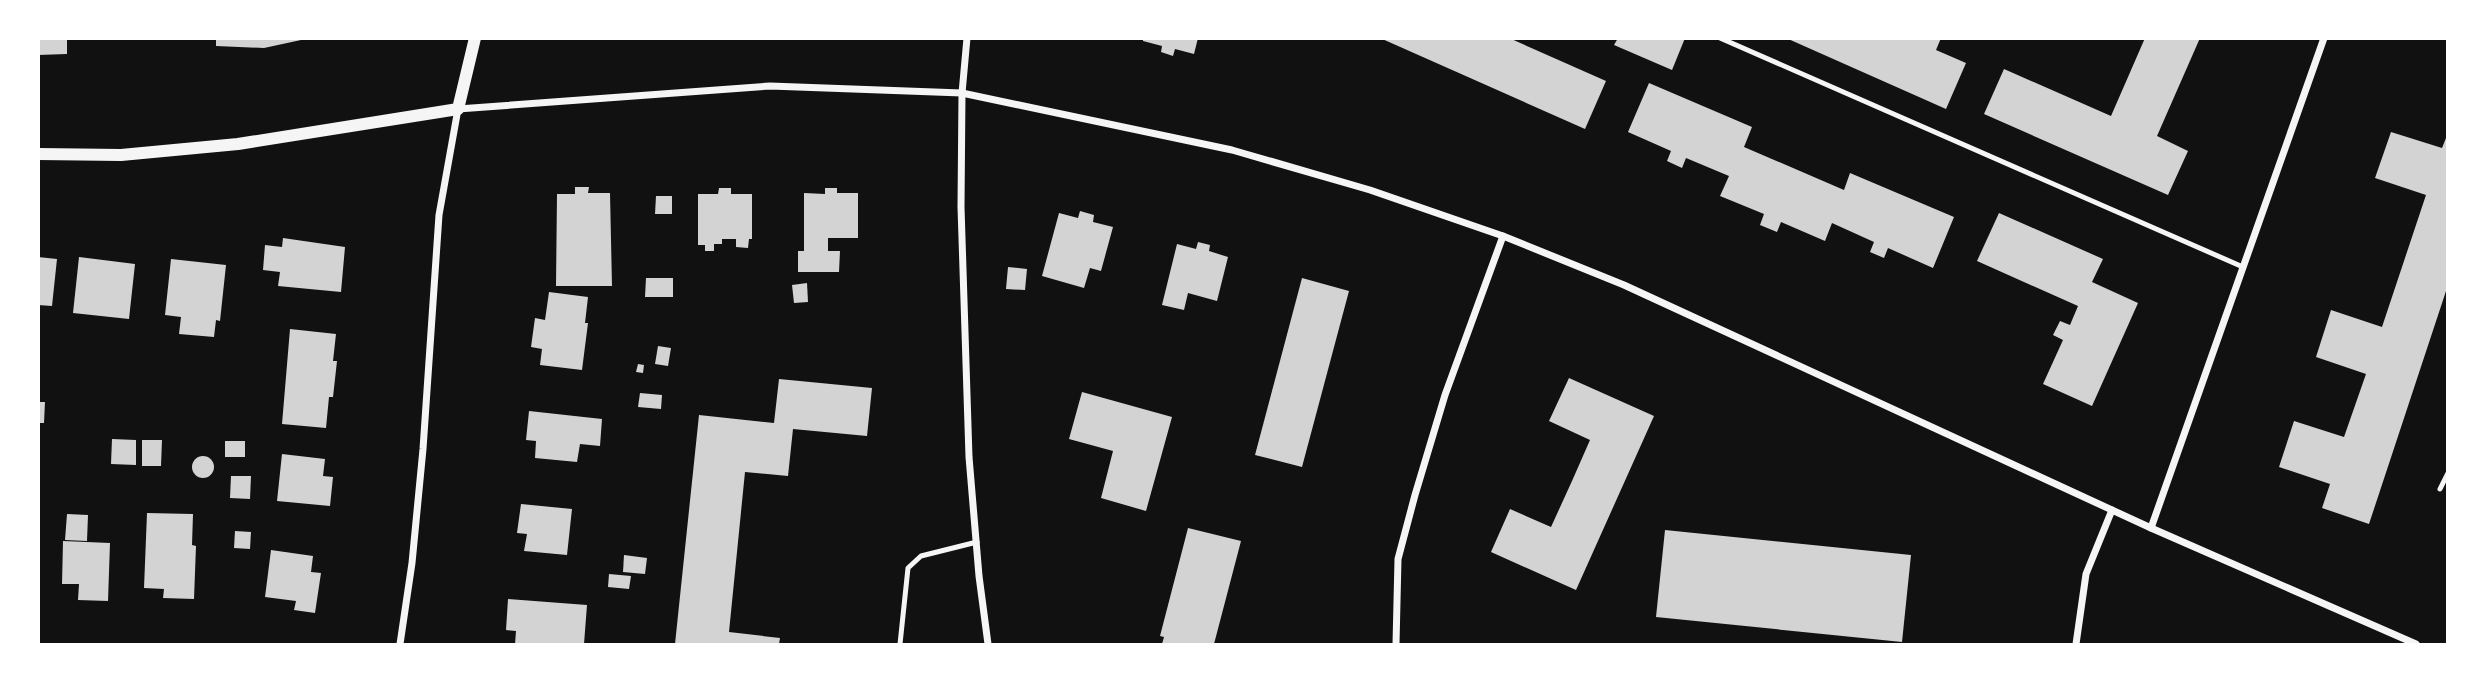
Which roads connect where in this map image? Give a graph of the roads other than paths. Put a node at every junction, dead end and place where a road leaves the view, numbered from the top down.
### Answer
1 (475, 38) edge
2 (967, 38) edge
3 (1720, 38) edge
4 (2324, 38) edge
5 (962, 93) junction
6 (458, 109) junction
7 (38, 154) edge
8 (1503, 236) junction
9 (2243, 267) junction
10 (2448, 472) edge
11 (2440, 489) dead end
12 (2112, 510) junction
13 (2151, 528) junction
14 (976, 542) junction
15 (400, 645) edge
16 (900, 645) edge
17 (988, 645) edge
18 (1395, 645) edge
19 (2076, 645) edge
20 (2416, 645) edge

1 - 6 street
2 - 5 street
3 - 9 lane
4 - 9 street
5 - 6 street
5 - 8 street
5 - 14 street
6 - 7 street
6 - 15 street
8 - 12 street
8 - 18 street
9 - 13 street
10 - 11 lane
12 - 13 street
12 - 19 street
13 - 20 street
14 - 16 lane
14 - 17 street

